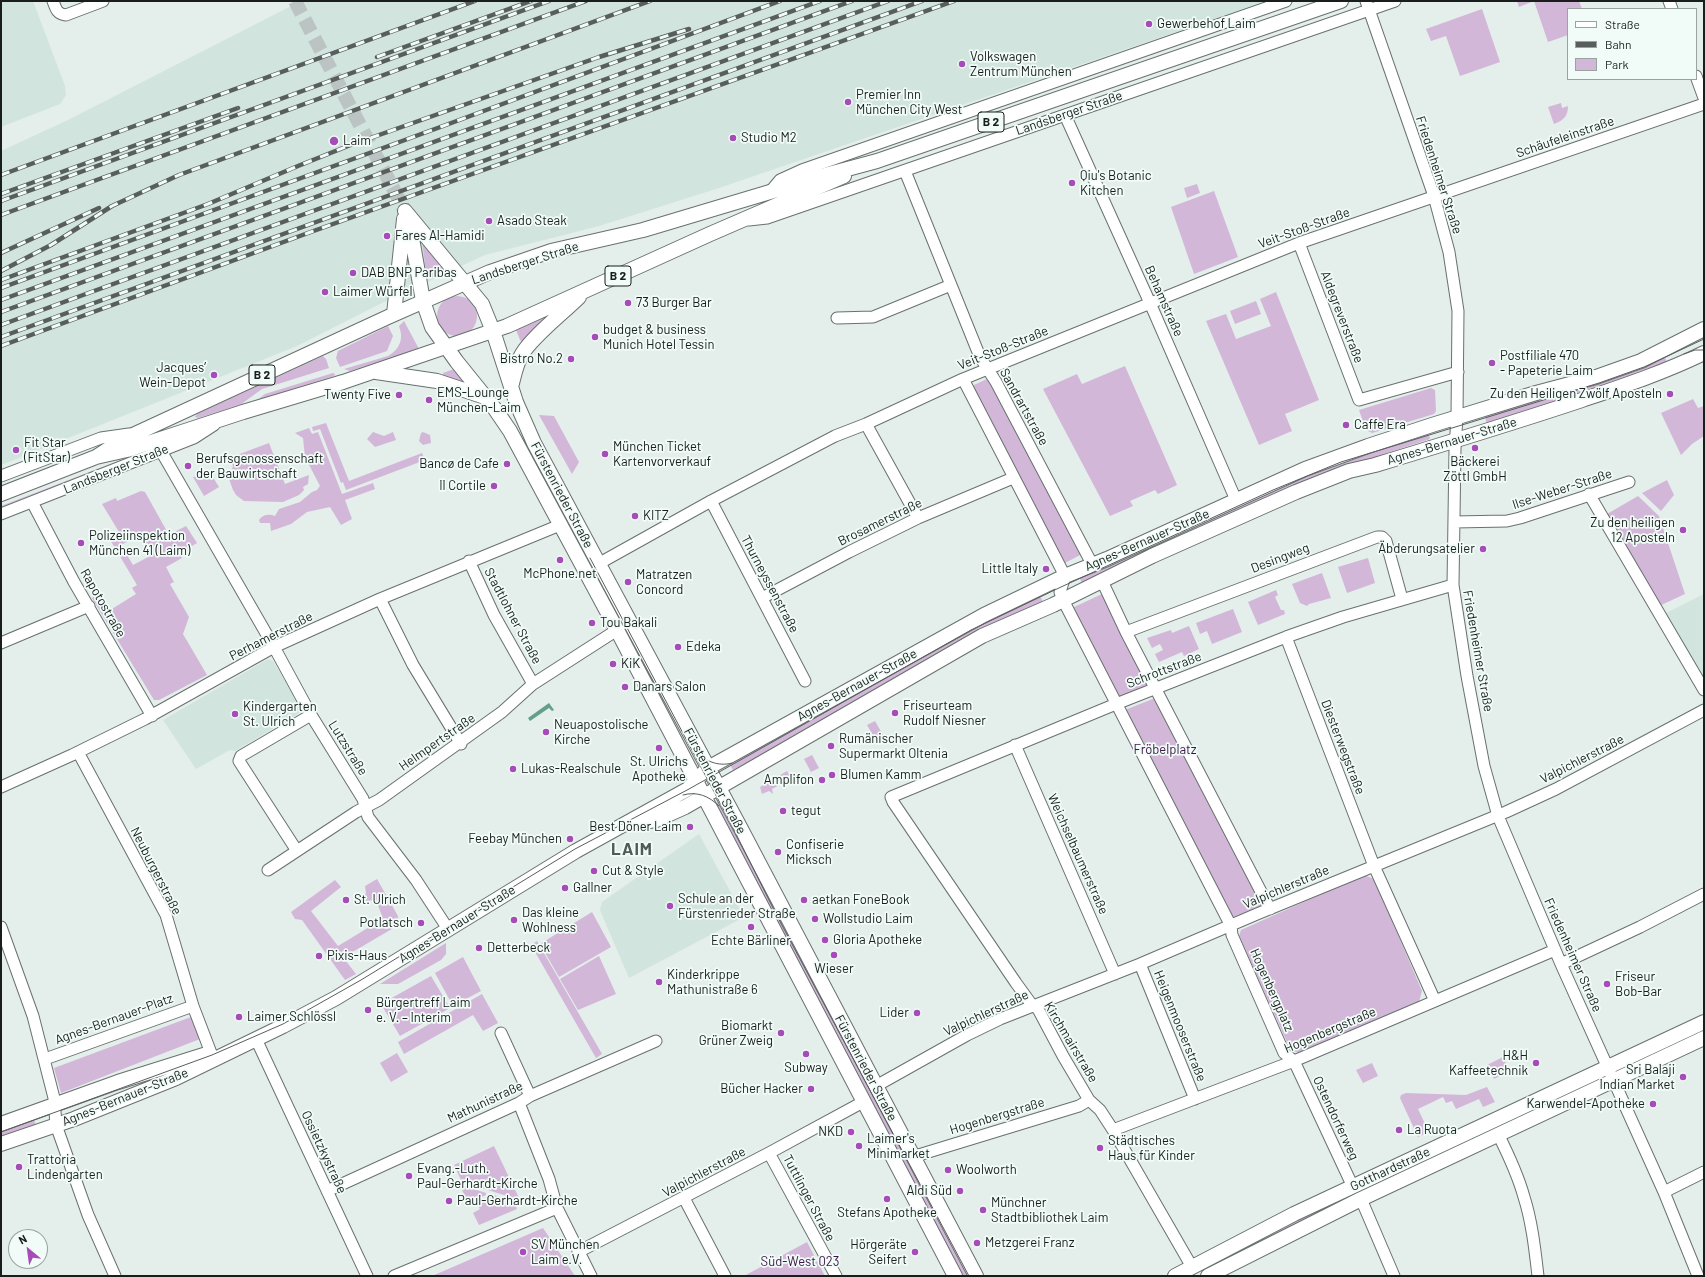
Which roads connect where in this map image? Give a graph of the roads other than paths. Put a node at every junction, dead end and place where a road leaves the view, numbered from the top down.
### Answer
1 (52, 1) edge
2 (103, 1) edge
3 (1286, 1) edge
4 (1341, 1) edge
5 (1395, 1) edge
6 (1368, 5) edge
7 (1080, 74) junction
8 (1697, 79) edge
9 (1085, 90) junction
10 (1704, 98) edge
11 (1704, 104) edge
12 (1065, 115) junction
13 (892, 139) junction
14 (898, 154) junction
15 (877, 161) junction
16 (905, 171) junction
17 (770, 192) junction
18 (1434, 196) junction
19 (405, 211) junction
20 (742, 220) junction
21 (1299, 243) junction
22 (465, 282) junction
23 (951, 285) junction
24 (586, 290) junction
25 (422, 301) junction
26 (1150, 303) junction
27 (394, 314) junction
28 (837, 318) dead end
29 (1704, 329) edge
30 (493, 331) junction
31 (446, 348) junction
32 (1704, 353) edge
33 (988, 370) junction
34 (374, 372) junction
35 (1458, 372) junction
36 (963, 379) junction
37 (511, 387) junction
38 (485, 397) junction
39 (228, 416) junction
40 (1457, 417) junction
41 (866, 424) junction
42 (138, 433) junction
43 (1455, 440) junction
44 (161, 451) junction
45 (96, 457) junction
46 (1, 476) edge
47 (1013, 478) junction
48 (1629, 482) dead end
49 (1, 494) edge
50 (1589, 494) junction
51 (1236, 500) junction
52 (711, 501) junction
53 (32, 502) junction
54 (1, 514) edge
55 (918, 518) junction
56 (1454, 522) junction
57 (560, 525) junction
58 (470, 561) junction
59 (598, 564) junction
60 (1092, 564) junction
61 (1065, 576) junction
62 (1102, 581) junction
63 (1453, 585) junction
64 (762, 598) junction
65 (380, 599) junction
66 (1402, 599) junction
67 (1063, 600) junction
68 (89, 606) junction
69 (617, 630) junction
70 (1126, 632) junction
71 (1286, 637) junction
72 (1, 643) edge
73 (274, 647) junction
74 (805, 681) dead end
75 (533, 684) junction
76 (1156, 689) junction
77 (1704, 690) edge
78 (1116, 704) junction
79 (1704, 710) edge
80 (310, 715) junction
81 (152, 716) junction
82 (461, 744) junction
83 (1015, 745) junction
84 (78, 752) junction
85 (708, 768) junction
86 (697, 782) junction
87 (1, 787) edge
88 (719, 788) junction
89 (704, 796) junction
90 (891, 797) joint
91 (366, 807) junction
92 (1498, 816) junction
93 (624, 825) junction
94 (297, 851) junction
95 (1374, 866) junction
96 (268, 870) dead end
97 (1704, 894) edge
98 (1270, 909) junction
99 (1230, 926) junction
100 (1, 927) edge
101 (448, 929) junction
102 (1555, 950) junction
103 (1140, 964) junction
104 (1561, 964) junction
105 (1115, 974) junction
106 (1434, 1001) junction
107 (1032, 1005) junction
108 (193, 1006) junction
109 (1704, 1022) edge
110 (500, 1033) dead end
111 (1704, 1038) edge
112 (251, 1041) junction
113 (656, 1041) dead end
114 (211, 1053) junction
115 (45, 1059) junction
116 (1294, 1061) junction
117 (1608, 1067) junction
118 (1614, 1080) junction
119 (881, 1084) junction
120 (530, 1096) junction
121 (1195, 1099) junction
122 (1089, 1100) junction
123 (863, 1102) junction
124 (519, 1103) junction
125 (55, 1105) junction
126 (1, 1124) edge
127 (56, 1125) junction
128 (1113, 1130) junction
129 (1498, 1134) junction
130 (1, 1144) edge
131 (769, 1154) junction
132 (912, 1157) junction
133 (1704, 1172) edge
134 (1353, 1187) junction
135 (326, 1191) junction
136 (1664, 1192) junction
137 (684, 1198) junction
138 (1361, 1199) junction
139 (557, 1208) junction
140 (578, 1252) junction
141 (1192, 1267) junction
142 (115, 1276) edge
143 (367, 1276) edge
144 (394, 1276) edge
145 (591, 1276) edge
146 (725, 1276) edge
147 (836, 1276) edge
148 (955, 1276) edge
149 (976, 1276) edge
150 (1175, 1276) edge
151 (1209, 1276) edge
152 (1394, 1276) edge
153 (1538, 1276) edge
154 (1698, 1276) edge

1 - 2 street
3 - 7 street, Landsberger Straße
4 - 9 main road, Landsberger Straße / B 2
5 - 6 street, Landsberger Straße
6 - 12 street, Landsberger Straße
6 - 18 street, Friedenheimer Straße
7 - 9 street
7 - 13 street, Landsberger Straße
8 - 10 street
9 - 14 main road, Landsberger Straße / B 2
11 - 18 street, Schäufeleinstraße
12 - 16 street, Landsberger Straße
12 - 26 street, Behamstraße
13 - 14 street
13 - 17 street, Landsberger Straße
14 - 15 main road, Landsberger Straße / B 2
15 - 17 main road, Landsberger Straße / B 2
15 - 20 main road, Landsberger Straße / B 2
16 - 20 street, Landsberger Straße
16 - 23 street, Sandrartstraße
17 - 22 main road, Landsberger Straße / B 2
18 - 21 street, Veit-Stoß-Straße
18 - 35 street, Friedenheimer Straße
19 - 22 main road, Fürstenrieder Straße
19 - 25 main road, Fürstenrieder Straße
19 - 27 main road
20 - 24 main road, Landsberger Straße / B 2
21 - 26 street, Veit-Stoß-Straße
21 - 35 street, Aldegreverstraße
22 - 25 main road, Landsberger Straße / B 2
22 - 30 main road, Fürstenrieder Straße
23 - 28 street
23 - 33 street, Sandrartstraße
24 - 30 main road, Landsberger Straße / B 2
24 - 37 main road
25 - 27 main road, Landsberger Straße / B 2
25 - 31 main road, Fürstenrieder Straße
26 - 33 street, Veit-Stoß-Straße
26 - 51 street, Behamstraße
27 - 42 main road, Landsberger Straße / B 2
29 - 40 main road, Agnes-Bernauer-Straße
30 - 31 main road, Landsberger Straße / B 2
30 - 37 main road, Fürstenrieder Straße
31 - 34 main road, Landsberger Straße / B 2
31 - 38 main road, Fürstenrieder Straße
32 - 43 main road, Agnes-Bernauer-Straße
33 - 36 street, Veit-Stoß-Straße
33 - 60 street, Sandrartstraße
34 - 38 main road
34 - 39 main road, Landsberger Straße / B 2
35 - 40 street, Friedenheimer Straße
36 - 41 street, Veit-Stoß-Straße
36 - 47 street
37 - 59 main road, Fürstenrieder Straße
38 - 57 main road, Fürstenrieder Straße
39 - 44 street, Landsberger Straße
39 - 45 main road, Landsberger Straße / B 2
40 - 43 street, Friedenheimer Straße
40 - 51 main road, Agnes-Bernauer-Straße
41 - 52 street, Veit-Stoß-Straße
41 - 55 street
42 - 45 main road, Landsberger Straße / B 2
42 - 46 street, Landsberger Straße
43 - 56 street, Friedenheimer Straße
43 - 62 main road, Agnes-Bernauer-Straße
44 - 53 street, Landsberger Straße
44 - 73 street, Lutzstraße
45 - 49 main road, Landsberger Straße / B 2
47 - 55 street, Brosamerstraße
47 - 61 street
48 - 50 street, Ilse-Weber-Straße
50 - 56 street, Ilse-Weber-Straße
50 - 77 street
51 - 60 main road, Agnes-Bernauer-Straße
52 - 59 street, Veit-Stoß-Straße
52 - 64 street, Thurneyssenstraße
53 - 54 street, Landsberger Straße
53 - 68 street, Rapotostraße
55 - 64 street, Brosamerstraße
56 - 63 street, Friedenheimer Straße
57 - 58 street, Perhamerstraße
57 - 69 main road, Fürstenrieder Straße
58 - 65 street, Perhamerstraße
58 - 75 street, Stadtlohner Straße
59 - 85 main road, Fürstenrieder Straße
60 - 61 main road, Agnes-Bernauer-Straße
61 - 67 street
61 - 85 main road, Agnes-Bernauer-Straße
62 - 67 main road, Agnes-Bernauer-Straße
62 - 70 street
63 - 66 street, Schrottstraße
63 - 92 street, Friedenheimer Straße
64 - 74 street, Thurneyssenstraße
65 - 73 street, Perhamerstraße
65 - 82 street
66 - 70 street, Desingweg
66 - 71 street, Schrottstraße
67 - 78 street
67 - 88 main road, Agnes-Bernauer-Straße
68 - 72 street
68 - 81 street, Rapotostraße
69 - 75 street, Helmpertstraße
69 - 86 main road, Fürstenrieder Straße
70 - 76 street
71 - 76 street, Schrottstraße
71 - 95 street, Diesterwegstraße
73 - 80 street, Lutzstraße
73 - 81 street, Perhamerstraße
75 - 82 street, Helmpertstraße
76 - 78 street, Schrottstraße
76 - 98 street
78 - 83 street, Schrottstraße
78 - 99 street
79 - 92 street, Valpichlerstraße
80 - 91 street, Lutzstraße
80 - 94 street
81 - 84 street, Perhamerstraße
82 - 91 street, Helmpertstraße
83 - 90 street, Schrottstraße
83 - 105 street, Weichselbaumerstraße
84 - 87 street, Perhamerstraße
84 - 108 street, Neuburgerstraße
85 - 86 main road, Agnes-Bernauer-Straße
85 - 88 main road, Fürstenrieder Straße
86 - 89 main road, Fürstenrieder Straße
86 - 93 main road, Agnes-Bernauer-Straße
88 - 89 main road, Agnes-Bernauer-Straße
88 - 119 main road, Fürstenrieder Straße
89 - 93 main road, Agnes-Bernauer-Straße
89 - 123 main road, Fürstenrieder Straße
90 - 107 street, Kirchmairstraße
91 - 94 street, Helmpertstraße
91 - 101 street, Lutzstraße
92 - 95 street, Valpichlerstraße
92 - 102 street, Friedenheimer Straße
93 - 101 main road, Agnes-Bernauer-Straße
94 - 96 street, Helmpertstraße
95 - 98 street, Valpichlerstraße
95 - 106 street
97 - 104 street
98 - 99 street, Valpichlerstraße
99 - 103 street, Valpichlerstraße
99 - 116 street, Hogenbergplatz
100 - 115 street
101 - 112 main road, Agnes-Bernauer-Straße
102 - 104 street, Friedenheimer Straße
102 - 106 street, Hogenbergstraße
103 - 105 street, Valpichlerstraße
103 - 121 street, Heigenmooserstraße
104 - 117 street, Friedenheimer Straße
105 - 107 street, Valpichlerstraße
106 - 116 street, Hogenbergstraße
107 - 119 street, Valpichlerstraße
107 - 122 street, Kirchmairstraße
108 - 114 street, Neuburgerstraße
108 - 115 street, Agnes-Bernauer-Platz
109 - 117 main road, Gotthardstraße
110 - 120 street
111 - 118 main road, Gotthardstraße
112 - 114 main road, Agnes-Bernauer-Straße
112 - 127 main road, Agnes-Bernauer-Straße
112 - 135 street, Ossietzkystraße
113 - 120 street, Mathunistraße
114 - 125 main road, Agnes-Bernauer-Straße
115 - 125 street
116 - 121 street, Hogenbergstraße
116 - 134 street, Ostendorferweg
117 - 118 street, Friedenheimer Straße
117 - 134 main road, Gotthardstraße
118 - 129 main road, Gotthardstraße
118 - 136 street, Friedenheimer Straße
119 - 132 main road, Fürstenrieder Straße
120 - 124 street, Mathunistraße
121 - 128 street, Hogenbergstraße
122 - 128 street, Kirchmairstraße
122 - 132 street, Hogenbergstraße
123 - 131 street, Valpichlerstraße
123 - 148 main road, Fürstenrieder Straße
124 - 135 street, Mathunistraße
124 - 139 street
125 - 126 main road, Agnes-Bernauer-Straße
125 - 127 street
127 - 130 main road, Agnes-Bernauer-Straße
127 - 142 street
128 - 141 street, Kirchmairstraße
129 - 138 main road, Gotthardstraße
129 - 153 street
131 - 137 street, Valpichlerstraße
131 - 147 street, Tuttlinger Straße
132 - 149 main road, Fürstenrieder Straße
133 - 136 street
134 - 141 main road, Gotthardstraße
135 - 143 street, Ossietzkystraße
136 - 154 street, Friedenheimer Straße
137 - 140 street, Valpichlerstraße
137 - 146 street
138 - 151 main road, Gotthardstraße
138 - 152 street
139 - 140 street
139 - 144 street
140 - 145 street
141 - 150 main road, Gotthardstraße

